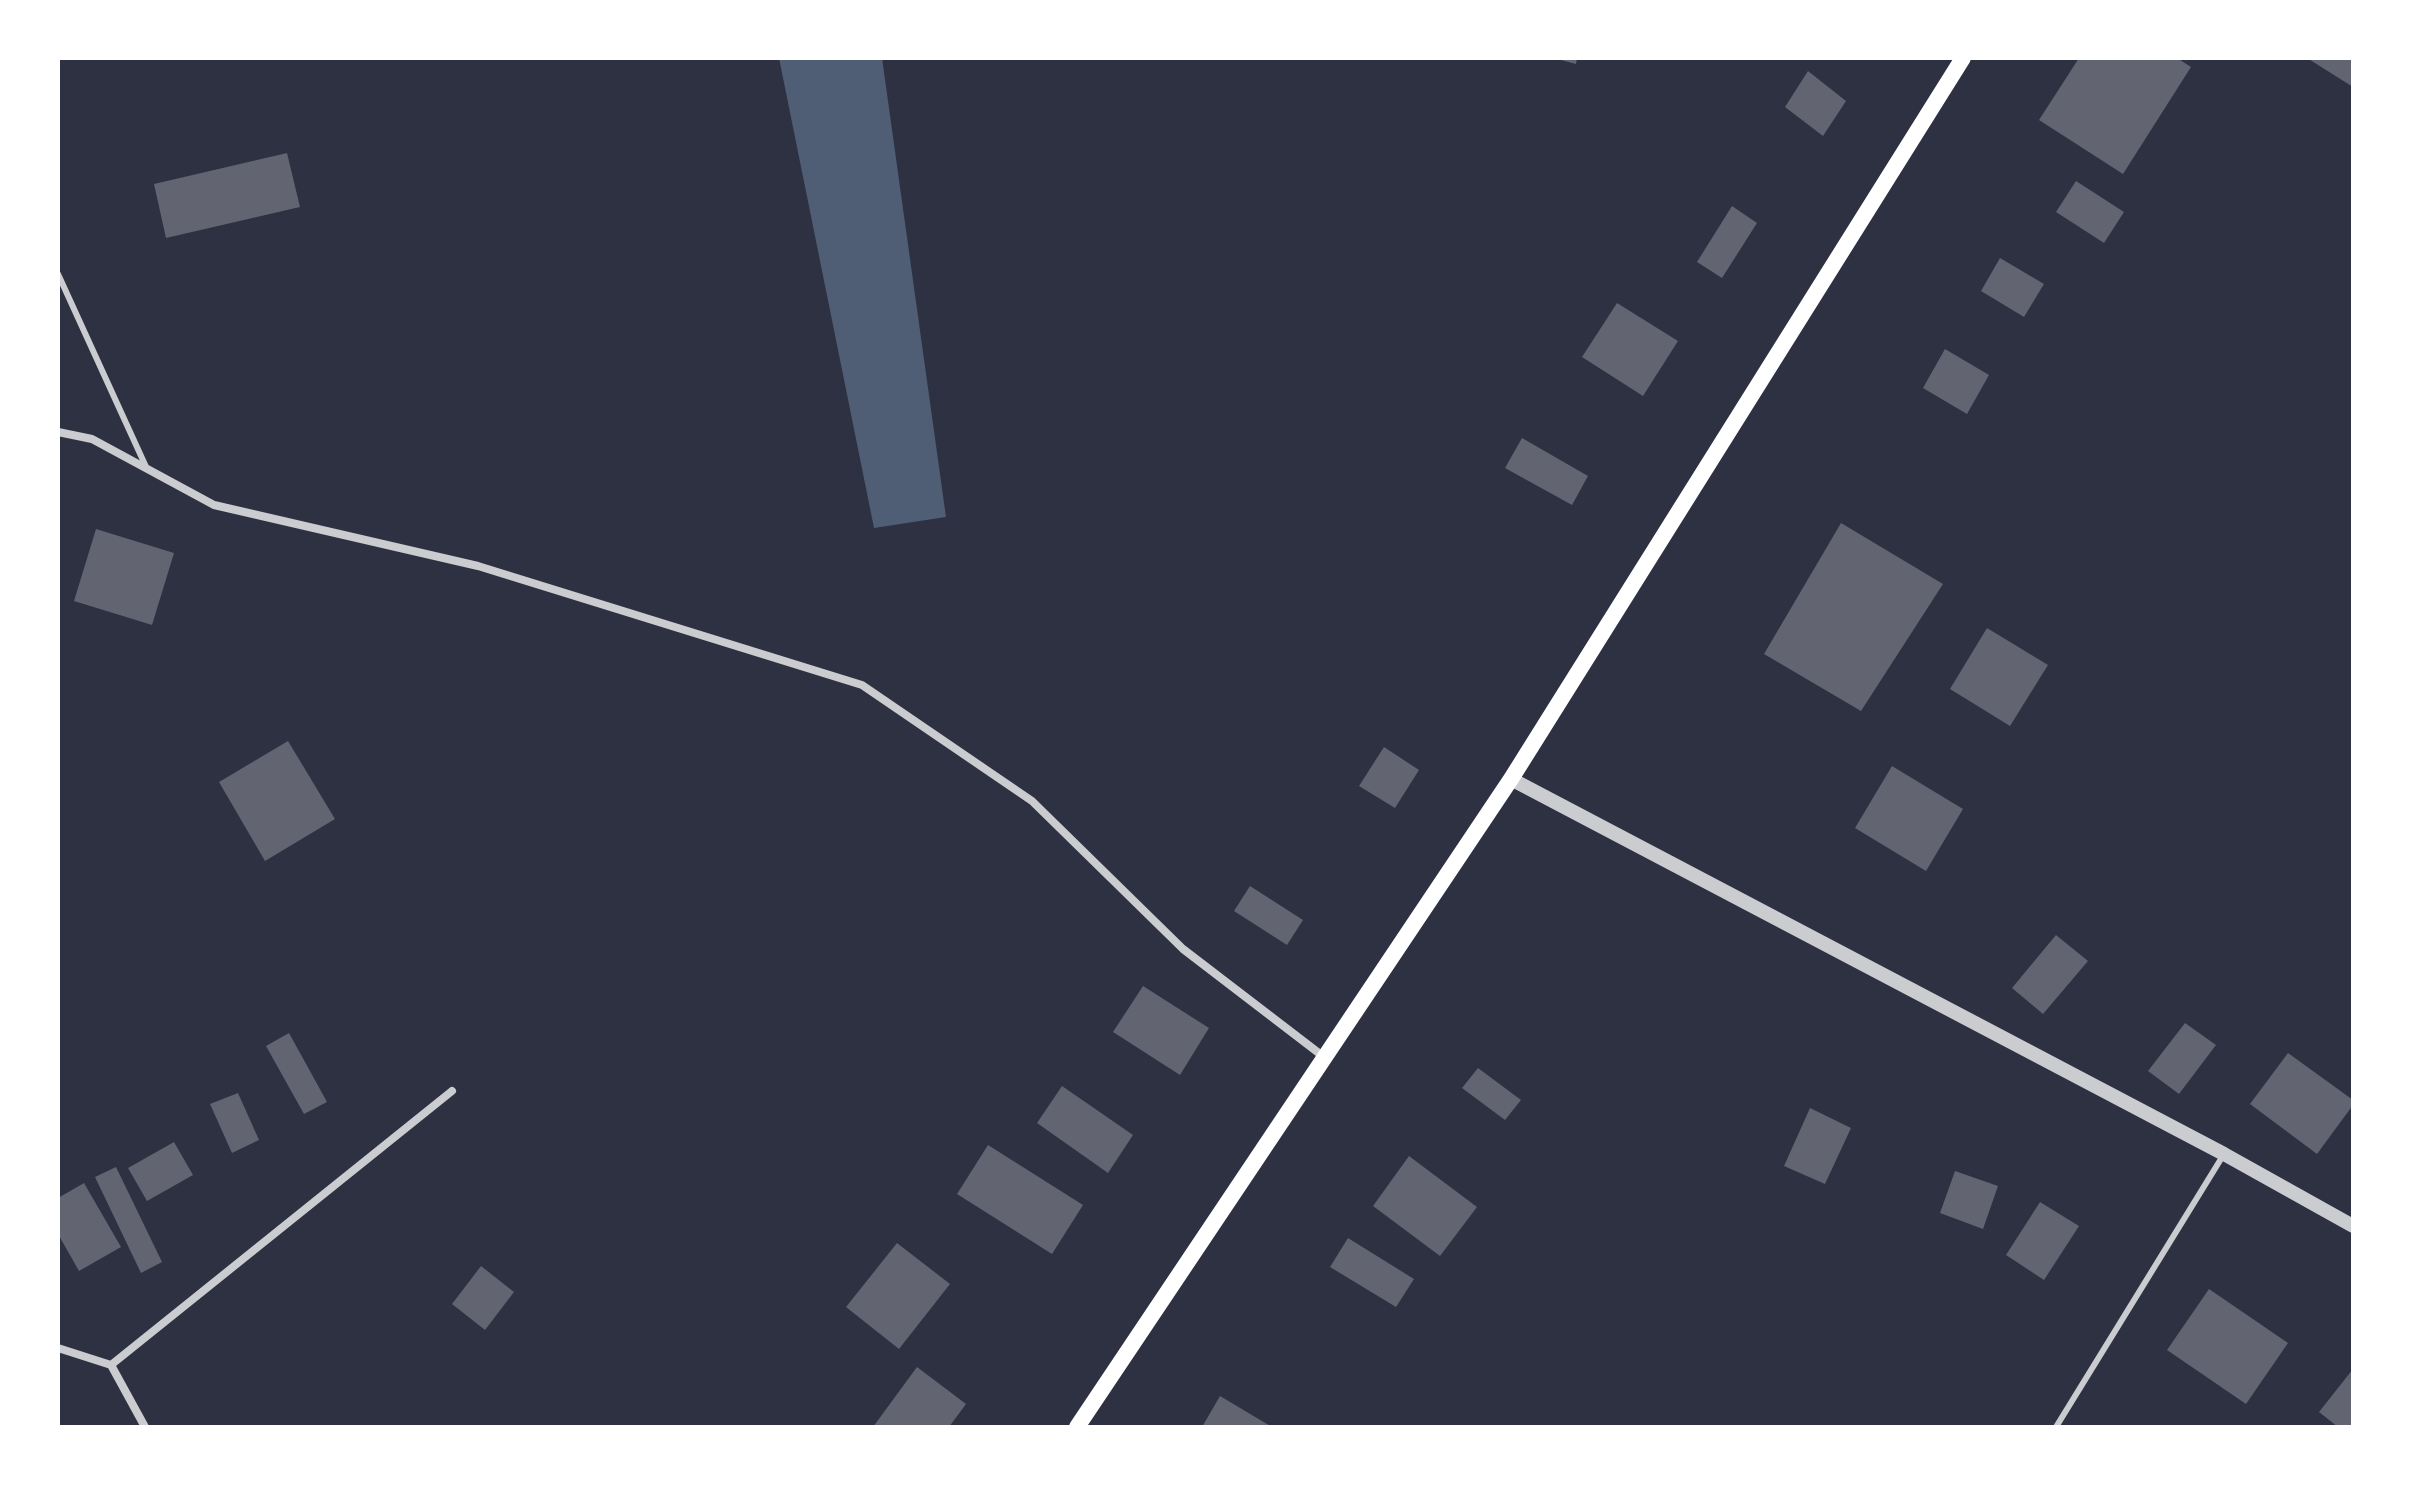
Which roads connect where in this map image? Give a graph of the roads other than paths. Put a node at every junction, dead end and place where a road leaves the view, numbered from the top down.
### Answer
1 (1963, 58) edge
2 (58, 274) edge
3 (58, 432) edge
4 (147, 469) junction
5 (1511, 779) junction
6 (1325, 1058) junction
7 (452, 1091) dead end
8 (2224, 1154) junction
9 (2353, 1226) edge
10 (58, 1348) edge
11 (111, 1365) junction
12 (145, 1427) edge
13 (1077, 1427) edge
14 (2056, 1427) edge

1 - 5 main road
2 - 4 lane
3 - 4 street
4 - 6 street
5 - 6 main road
5 - 8 street
6 - 13 main road
7 - 11 street
8 - 9 street
8 - 14 lane
10 - 11 street
11 - 12 street

